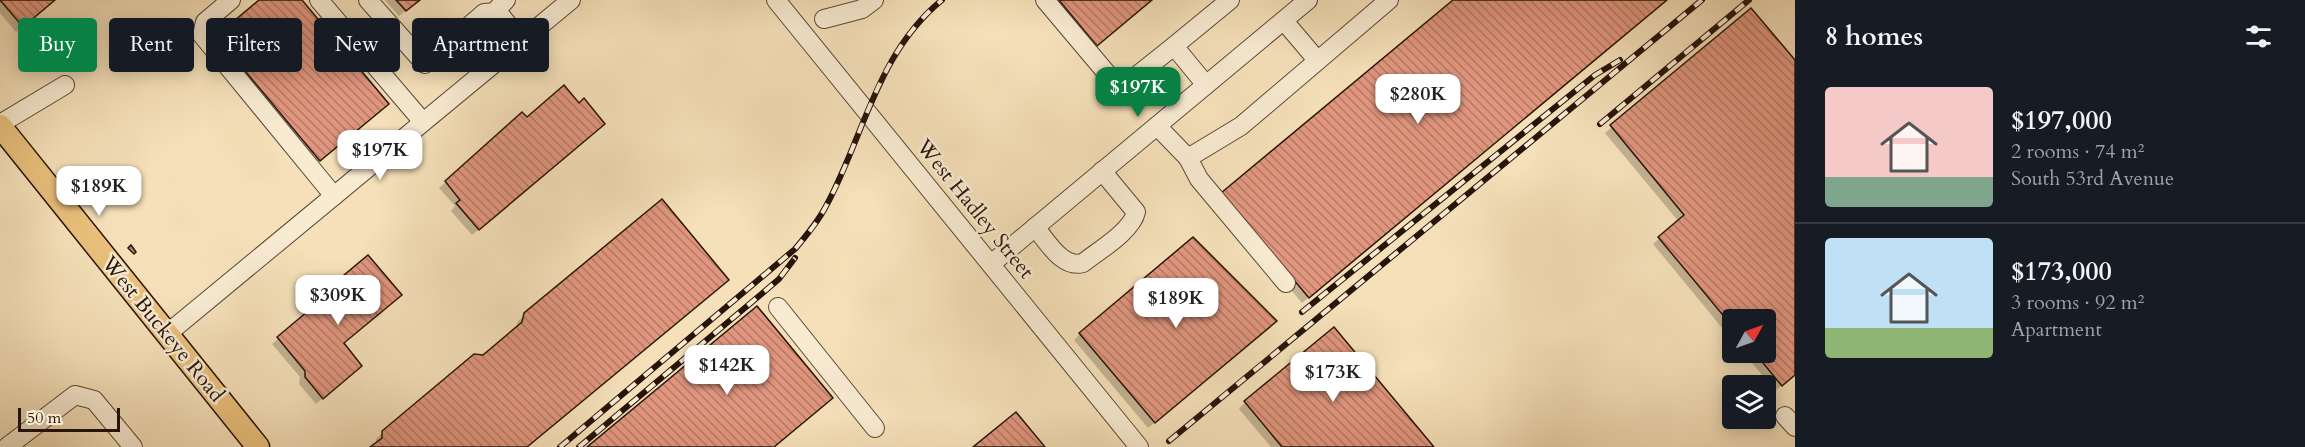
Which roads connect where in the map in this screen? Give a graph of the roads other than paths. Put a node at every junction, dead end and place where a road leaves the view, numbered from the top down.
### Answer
1 (231, 0) edge
2 (319, 0) edge
3 (368, 0) edge
4 (571, 0) edge
5 (776, 0) edge
6 (874, 0) edge
7 (1045, 0) edge
8 (1230, 0) edge
9 (1308, 0) edge
10 (1389, 0) edge
11 (502, 6) edge
12 (549, 18) edge
13 (824, 19) dead end
14 (1284, 21) junction
15 (1174, 46) junction
16 (1317, 60) junction
17 (484, 72) edge
18 (65, 85) dead end
19 (1206, 85) junction
20 (423, 122) junction
21 (0, 125) edge
22 (1157, 126) junction
23 (1188, 158) junction
24 (1102, 171) junction
25 (334, 196) junction
26 (1035, 227) junction
27 (991, 264) junction
28 (1286, 283) dead end
29 (778, 307) dead end
30 (167, 334) junction
31 (875, 428) dead end
32 (7, 447) edge
33 (133, 447) edge
34 (258, 447) edge
35 (1139, 447) edge

1 - 25 street
2 - 20 street
3 - 11 street
4 - 12 street
5 - 27 street, West Hadley Street
6 - 13 street
7 - 15 street
8 - 15 street
9 - 14 street
10 - 16 street
14 - 16 street
14 - 19 street
15 - 19 street
16 - 23 street
17 - 20 street
18 - 21 street
19 - 22 street
20 - 25 street
21 - 30 main road, West Buckeye Road
22 - 23 street
22 - 24 street
23 - 28 street
24 - 26 street
24 - 26 street
25 - 30 street
26 - 27 street
27 - 35 street, West Hadley Street
29 - 31 street
30 - 34 main road, West Buckeye Road
32 - 33 street

